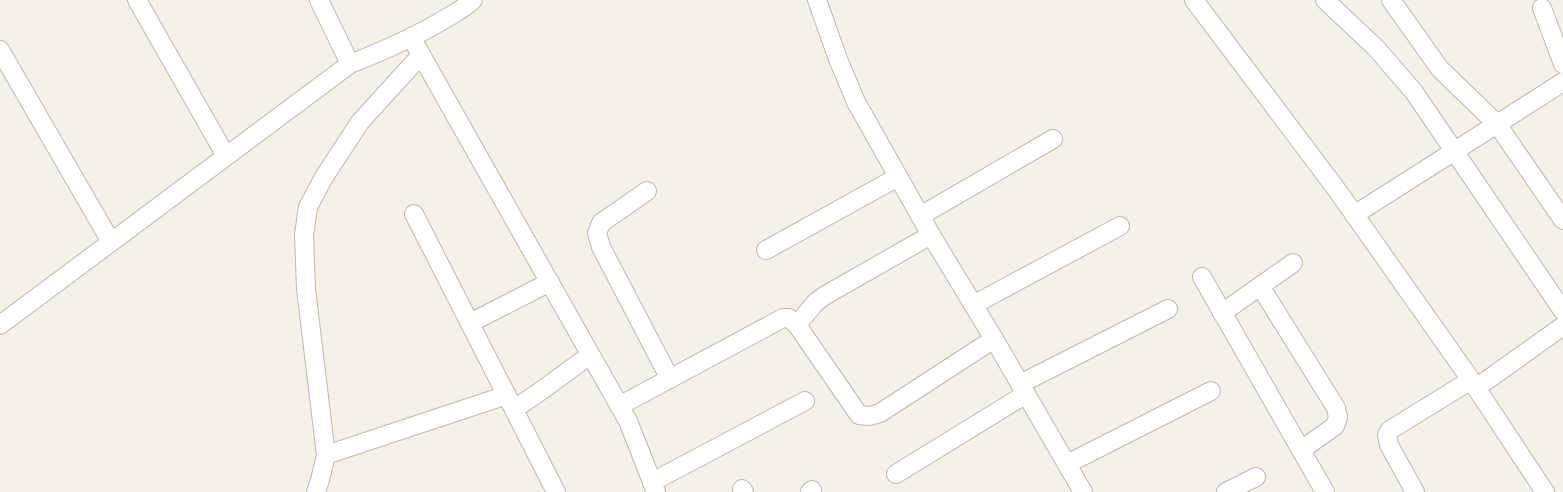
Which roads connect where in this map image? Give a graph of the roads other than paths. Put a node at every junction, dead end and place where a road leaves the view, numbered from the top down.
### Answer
1 (138, 0) edge
2 (319, 0) edge
3 (473, 0) edge
4 (817, 0) edge
5 (1194, 0) edge
6 (1325, 0) edge
7 (1391, 0) edge
8 (1542, 8) dead end
9 (411, 37) junction
10 (0, 50) edge
11 (421, 55) junction
12 (350, 64) junction
13 (1563, 64) edge
14 (1563, 82) edge
15 (1497, 124) junction
16 (1053, 138) dead end
17 (1454, 151) junction
18 (226, 156) junction
19 (898, 177) junction
20 (647, 191) dead end
21 (414, 214) dead end
22 (1354, 215) junction
23 (920, 216) junction
24 (1563, 220) edge
25 (1120, 226) dead end
26 (931, 235) junction
27 (111, 242) junction
28 (766, 250) dead end
29 (1293, 263) dead end
30 (1202, 277) dead end
31 (550, 282) junction
32 (1260, 286) junction
33 (973, 305) junction
34 (1168, 309) dead end
35 (1563, 312) edge
36 (1222, 313) junction
37 (470, 324) junction
38 (0, 325) edge
39 (797, 325) junction
40 (1563, 326) edge
41 (994, 339) junction
42 (590, 355) junction
43 (670, 379) junction
44 (1474, 384) junction
45 (1023, 389) junction
46 (1211, 391) dead end
47 (805, 401) dead end
48 (510, 402) junction
49 (619, 406) junction
50 (1301, 450) junction
51 (326, 455) junction
52 (1067, 464) junction
53 (896, 474) dead end
54 (1256, 477) dead end
55 (654, 487) edge
56 (316, 492) edge
57 (556, 492) edge
58 (1083, 492) edge
59 (1226, 492) edge
60 (1325, 492) edge
61 (1414, 492) edge
62 (1545, 492) edge

1 - 18 street
2 - 12 street
3 - 9 street
4 - 19 street
5 - 22 street
6 - 17 street
7 - 15 street
8 - 13 street
9 - 11 street
9 - 12 street
10 - 27 street
11 - 31 street
11 - 51 street
12 - 18 street
14 - 15 street
15 - 17 street
15 - 24 street
16 - 23 street
17 - 22 street
17 - 35 street
18 - 27 street
19 - 23 street
19 - 28 street
20 - 43 street
21 - 37 street
22 - 44 street
23 - 26 street
25 - 33 street
26 - 33 street
26 - 39 street
27 - 38 street
29 - 32 street
30 - 36 street
31 - 37 street
31 - 42 street
32 - 36 street
32 - 50 street
33 - 41 street
34 - 45 street
36 - 50 street
37 - 48 street
39 - 41 street
39 - 43 street
40 - 44 street
41 - 45 street
42 - 48 street
42 - 49 street
43 - 49 street
44 - 61 street
44 - 62 street
45 - 52 street
45 - 53 street
46 - 52 street
47 - 55 street
48 - 51 street
48 - 57 street
49 - 55 street
50 - 60 street
51 - 56 street
52 - 58 street
54 - 59 street

